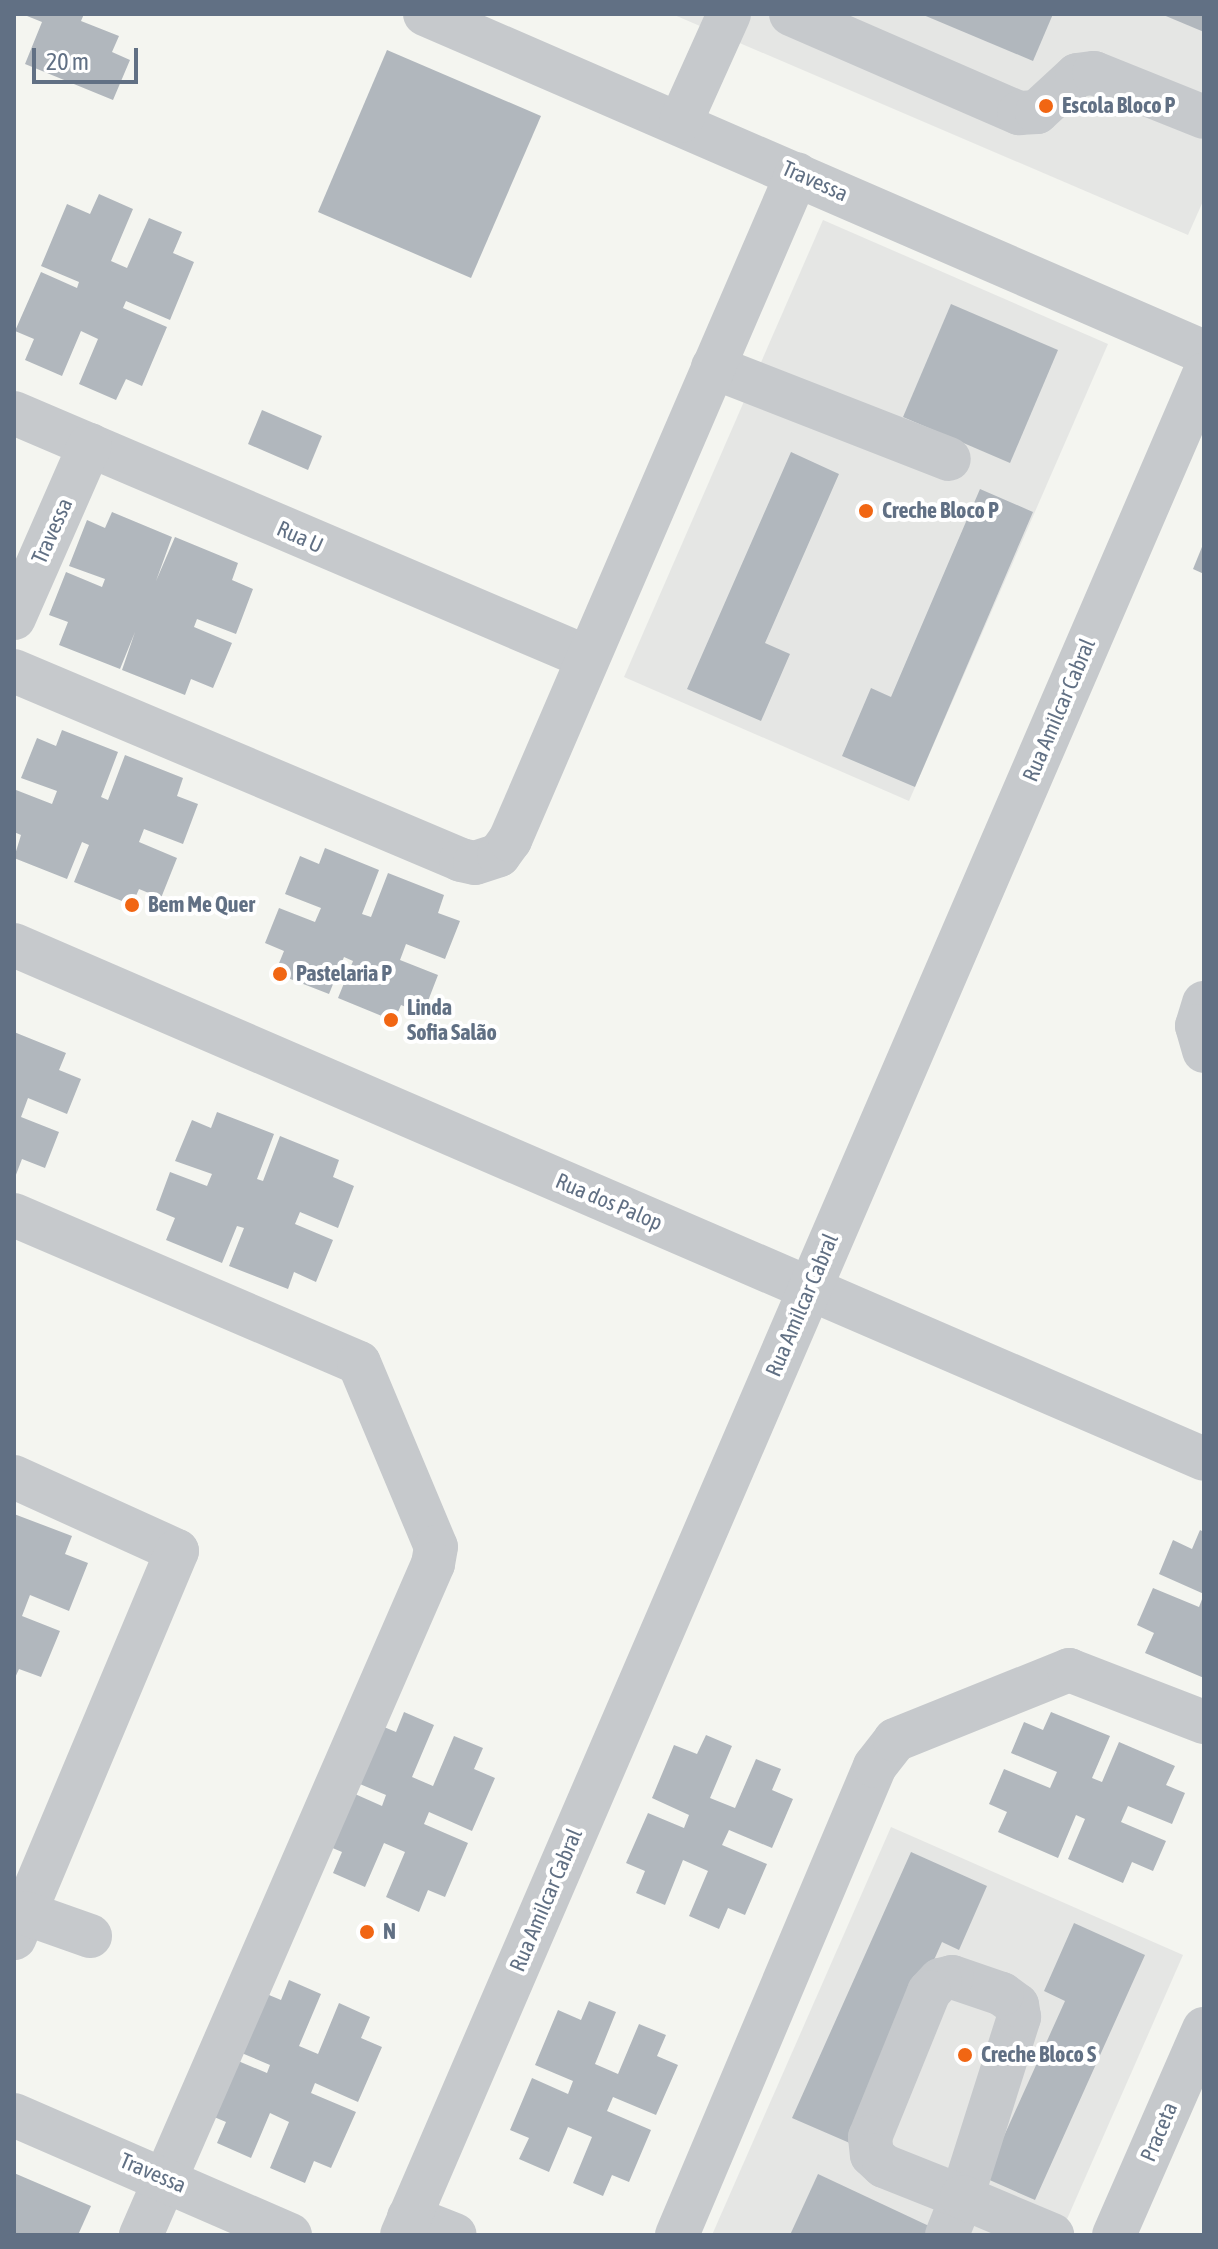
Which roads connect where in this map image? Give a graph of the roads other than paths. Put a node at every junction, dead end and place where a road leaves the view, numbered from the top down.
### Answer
1 (425, 14) edge
2 (729, 14) edge
3 (791, 14) edge
4 (1204, 117) edge
5 (681, 121) junction
6 (797, 174) junction
7 (1204, 352) edge
8 (713, 367) junction
9 (1204, 375) edge
10 (14, 413) edge
11 (90, 445) junction
12 (949, 459) dead end
13 (14, 618) edge
14 (586, 657) junction
15 (14, 671) edge
16 (14, 945) edge
17 (1204, 1003) edge
18 (1204, 1051) edge
19 (14, 1215) edge
20 (809, 1288) junction
21 (1204, 1459) edge
22 (14, 1477) edge
23 (1204, 1722) edge
24 (20, 1925) edge
25 (90, 1936) dead end
26 (1204, 2029) edge
27 (14, 2115) edge
28 (165, 2178) junction
29 (955, 2216) edge
30 (405, 2226) edge
31 (141, 2235) edge
32 (290, 2235) edge
33 (455, 2235) edge
34 (677, 2235) edge
35 (1052, 2235) edge
36 (1114, 2235) edge

1 - 5 street, Travessa
2 - 5 street
3 - 4 street
5 - 6 street, Travessa
6 - 7 street, Travessa
6 - 8 street
8 - 12 street
8 - 14 street
9 - 20 street, Rua Amilcar Cabral
10 - 11 street, Rua U
11 - 13 street, Travessa
11 - 14 street, Rua U
14 - 15 street
16 - 20 street, Rua dos Palop
17 - 18 street
19 - 28 street
20 - 21 street, Rua dos Palop
20 - 30 street, Rua Amilcar Cabral
22 - 24 street
23 - 34 street
24 - 25 street
26 - 36 street, Praceta
27 - 28 street, Travessa
28 - 31 street
28 - 32 street, Travessa
29 - 29 street
29 - 35 street
30 - 33 street

